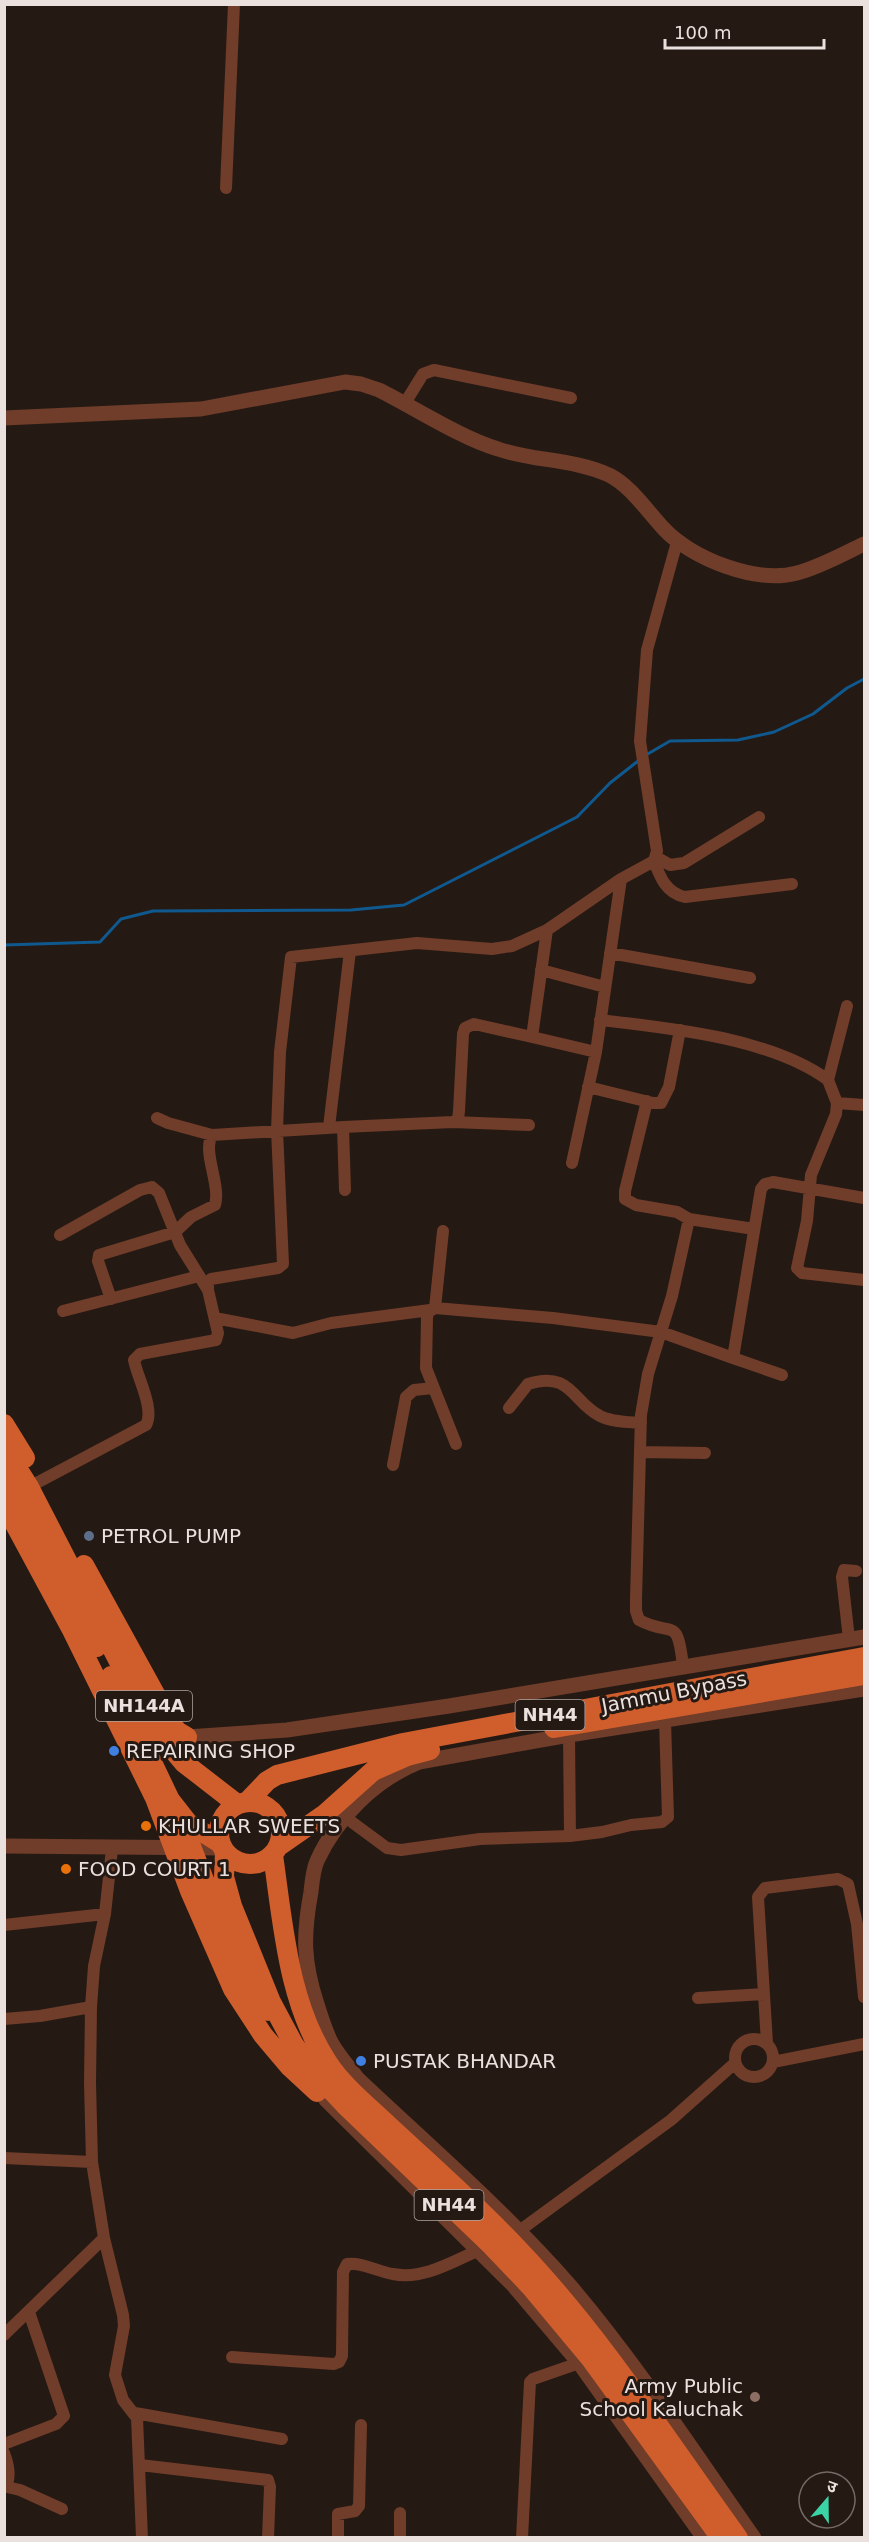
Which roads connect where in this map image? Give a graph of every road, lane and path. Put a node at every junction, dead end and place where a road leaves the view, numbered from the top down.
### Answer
1 (234, 4) edge
2 (226, 188) dead end
3 (571, 398) dead end
4 (405, 403) junction
5 (4, 418) edge
6 (677, 542) junction
7 (864, 544) edge
8 (759, 817) dead end
9 (655, 859) junction
10 (621, 879) junction
11 (792, 884) dead end
12 (547, 930) junction
13 (350, 951) junction
14 (610, 953) junction
15 (541, 970) junction
16 (750, 978) dead end
17 (605, 987) junction
18 (847, 1006) dead end
19 (600, 1020) junction
20 (680, 1030) junction
21 (532, 1037) junction
22 (596, 1052) junction
23 (828, 1080) junction
24 (588, 1087) junction
25 (647, 1101) junction
26 (837, 1103) junction
27 (864, 1105) edge
28 (157, 1118) dead end
29 (453, 1122) junction
30 (529, 1125) dead end
31 (329, 1127) junction
32 (343, 1127) junction
33 (277, 1130) junction
34 (212, 1135) junction
35 (572, 1163) dead end
36 (810, 1187) junction
37 (345, 1190) dead end
38 (864, 1197) edge
39 (689, 1219) junction
40 (754, 1229) junction
41 (443, 1231) dead end
42 (175, 1232) junction
43 (60, 1235) dead end
44 (199, 1276) junction
45 (864, 1280) edge
46 (208, 1290) junction
47 (111, 1299) junction
48 (432, 1309) junction
49 (63, 1311) dead end
50 (215, 1318) junction
51 (661, 1332) junction
52 (733, 1358) junction
53 (782, 1375) dead end
54 (433, 1388) junction
55 (509, 1408) dead end
56 (641, 1423) junction
57 (4, 1424) edge
58 (456, 1444) dead end
59 (4, 1447) edge
60 (640, 1452) junction
61 (705, 1453) dead end
62 (393, 1465) dead end
63 (5, 1480) edge
64 (34, 1484) junction
65 (4, 1504) edge
66 (46, 1533) junction
67 (856, 1571) dead end
68 (91, 1578) junction
69 (82, 1604) junction
70 (72, 1630) junction
71 (857, 1638) edge
72 (864, 1657) edge
73 (682, 1666) junction
74 (864, 1675) edge
75 (864, 1689) edge
76 (665, 1721) junction
77 (568, 1735) junction
78 (187, 1737) joint
79 (242, 1803) junction
80 (178, 1813) junction
81 (345, 1817) junction
82 (570, 1836) junction
83 (4, 1846) edge
84 (222, 1848) junction
85 (112, 1849) junction
86 (183, 1849) junction
87 (276, 1851) junction
88 (105, 1914) junction
89 (4, 1924) edge
90 (861, 1924) edge
91 (764, 1994) junction
92 (864, 1997) edge
93 (698, 1998) dead end
94 (91, 2007) junction
95 (4, 2019) edge
96 (282, 2025) junction
97 (767, 2043) junction
98 (864, 2044) edge
99 (773, 2062) junction
100 (735, 2063) junction
101 (321, 2068) junction
102 (358, 2079) junction
103 (326, 2100) junction
104 (4, 2158) edge
105 (92, 2162) junction
106 (519, 2231) junction
107 (104, 2238) junction
108 (479, 2250) junction
109 (29, 2312) junction
110 (4, 2335) edge
111 (232, 2356) dead end
112 (579, 2363) junction
113 (135, 2413) junction
114 (361, 2425) dead end
115 (282, 2439) dead end
116 (4, 2444) edge
117 (4, 2453) edge
118 (140, 2465) junction
119 (6, 2487) edge
120 (62, 2509) dead end
121 (399, 2513) dead end
122 (142, 2538) edge
123 (267, 2538) edge
124 (338, 2538) edge
125 (400, 2538) edge
126 (522, 2538) edge
127 (704, 2538) edge
128 (721, 2538) edge
129 (738, 2538) edge
130 (754, 2538) edge

1 - 2 street
3 - 4 street
4 - 5 street
4 - 6 street
6 - 7 street
6 - 9 street
8 - 9 street
9 - 10 street
9 - 11 street
10 - 12 street
10 - 14 street
12 - 13 street
12 - 15 street
13 - 31 street
13 - 33 street
14 - 16 street
14 - 17 street
15 - 17 street
15 - 21 street
17 - 19 street
18 - 23 street
19 - 20 street
19 - 22 street
20 - 23 street
20 - 25 street
21 - 22 street
21 - 29 street
22 - 24 street
23 - 26 street
24 - 25 street
24 - 35 street
25 - 39 street
26 - 27 street
26 - 36 street
28 - 34 street
29 - 30 street
29 - 32 street
31 - 32 street
31 - 33 street
32 - 37 street
33 - 34 street
33 - 46 street
34 - 42 street
36 - 38 street
36 - 40 street
36 - 45 street
39 - 40 street
39 - 51 street
40 - 52 street
41 - 48 street
42 - 43 street
42 - 44 street
42 - 47 street
44 - 46 street
44 - 47 street
46 - 50 street
47 - 49 street
48 - 50 street
48 - 51 street
48 - 54 street
50 - 64 street
51 - 52 street
51 - 56 street
52 - 53 street
54 - 58 street
54 - 62 street
55 - 56 street
56 - 60 street
57 - 64 highway
59 - 64 highway, NH144A
60 - 61 street
60 - 73 street
63 - 66 highway, NH144A
64 - 66 highway, NH144A
64 - 68 highway
65 - 70 highway
66 - 69 highway, NH144A
67 - 71 street
68 - 69 highway
68 - 78 highway
69 - 70 highway
69 - 79 highway, NH144A
69 - 80 highway, NH144A
70 - 86 highway
71 - 73 street
72 - 79 highway, Jammu Bypass / NH44
73 - 78 street
74 - 87 highway, Jammu Bypass / NH44
75 - 76 street
76 - 77 street
76 - 82 street
77 - 81 street
77 - 82 street
79 - 84 highway, NH44
79 - 87 highway, NH44
80 - 84 highway, NH144A
80 - 86 highway
81 - 82 street
81 - 102 street
83 - 85 street
84 - 86 street
84 - 87 highway, NH44
84 - 96 highway, NH44
85 - 86 street
85 - 88 street
86 - 96 highway
86 - 103 highway
87 - 101 highway, NH44
88 - 89 street
88 - 94 street
90 - 91 street
90 - 92 street
91 - 93 street
91 - 97 street
94 - 95 street
94 - 105 street
96 - 101 highway, NH44
97 - 99 street
97 - 100 street
98 - 99 street
99 - 100 street
100 - 106 street
101 - 102 street
101 - 103 street
101 - 128 highway, NH44
101 - 129 highway, NH44
102 - 106 street
103 - 108 street
104 - 105 street
105 - 107 street
106 - 130 street
107 - 109 street
107 - 113 street
108 - 111 street
108 - 112 street
109 - 110 street
109 - 116 street
112 - 126 street
112 - 127 street
113 - 115 street
113 - 118 street
114 - 124 street
117 - 119 street
118 - 122 street
118 - 123 street
119 - 120 street
121 - 125 street

